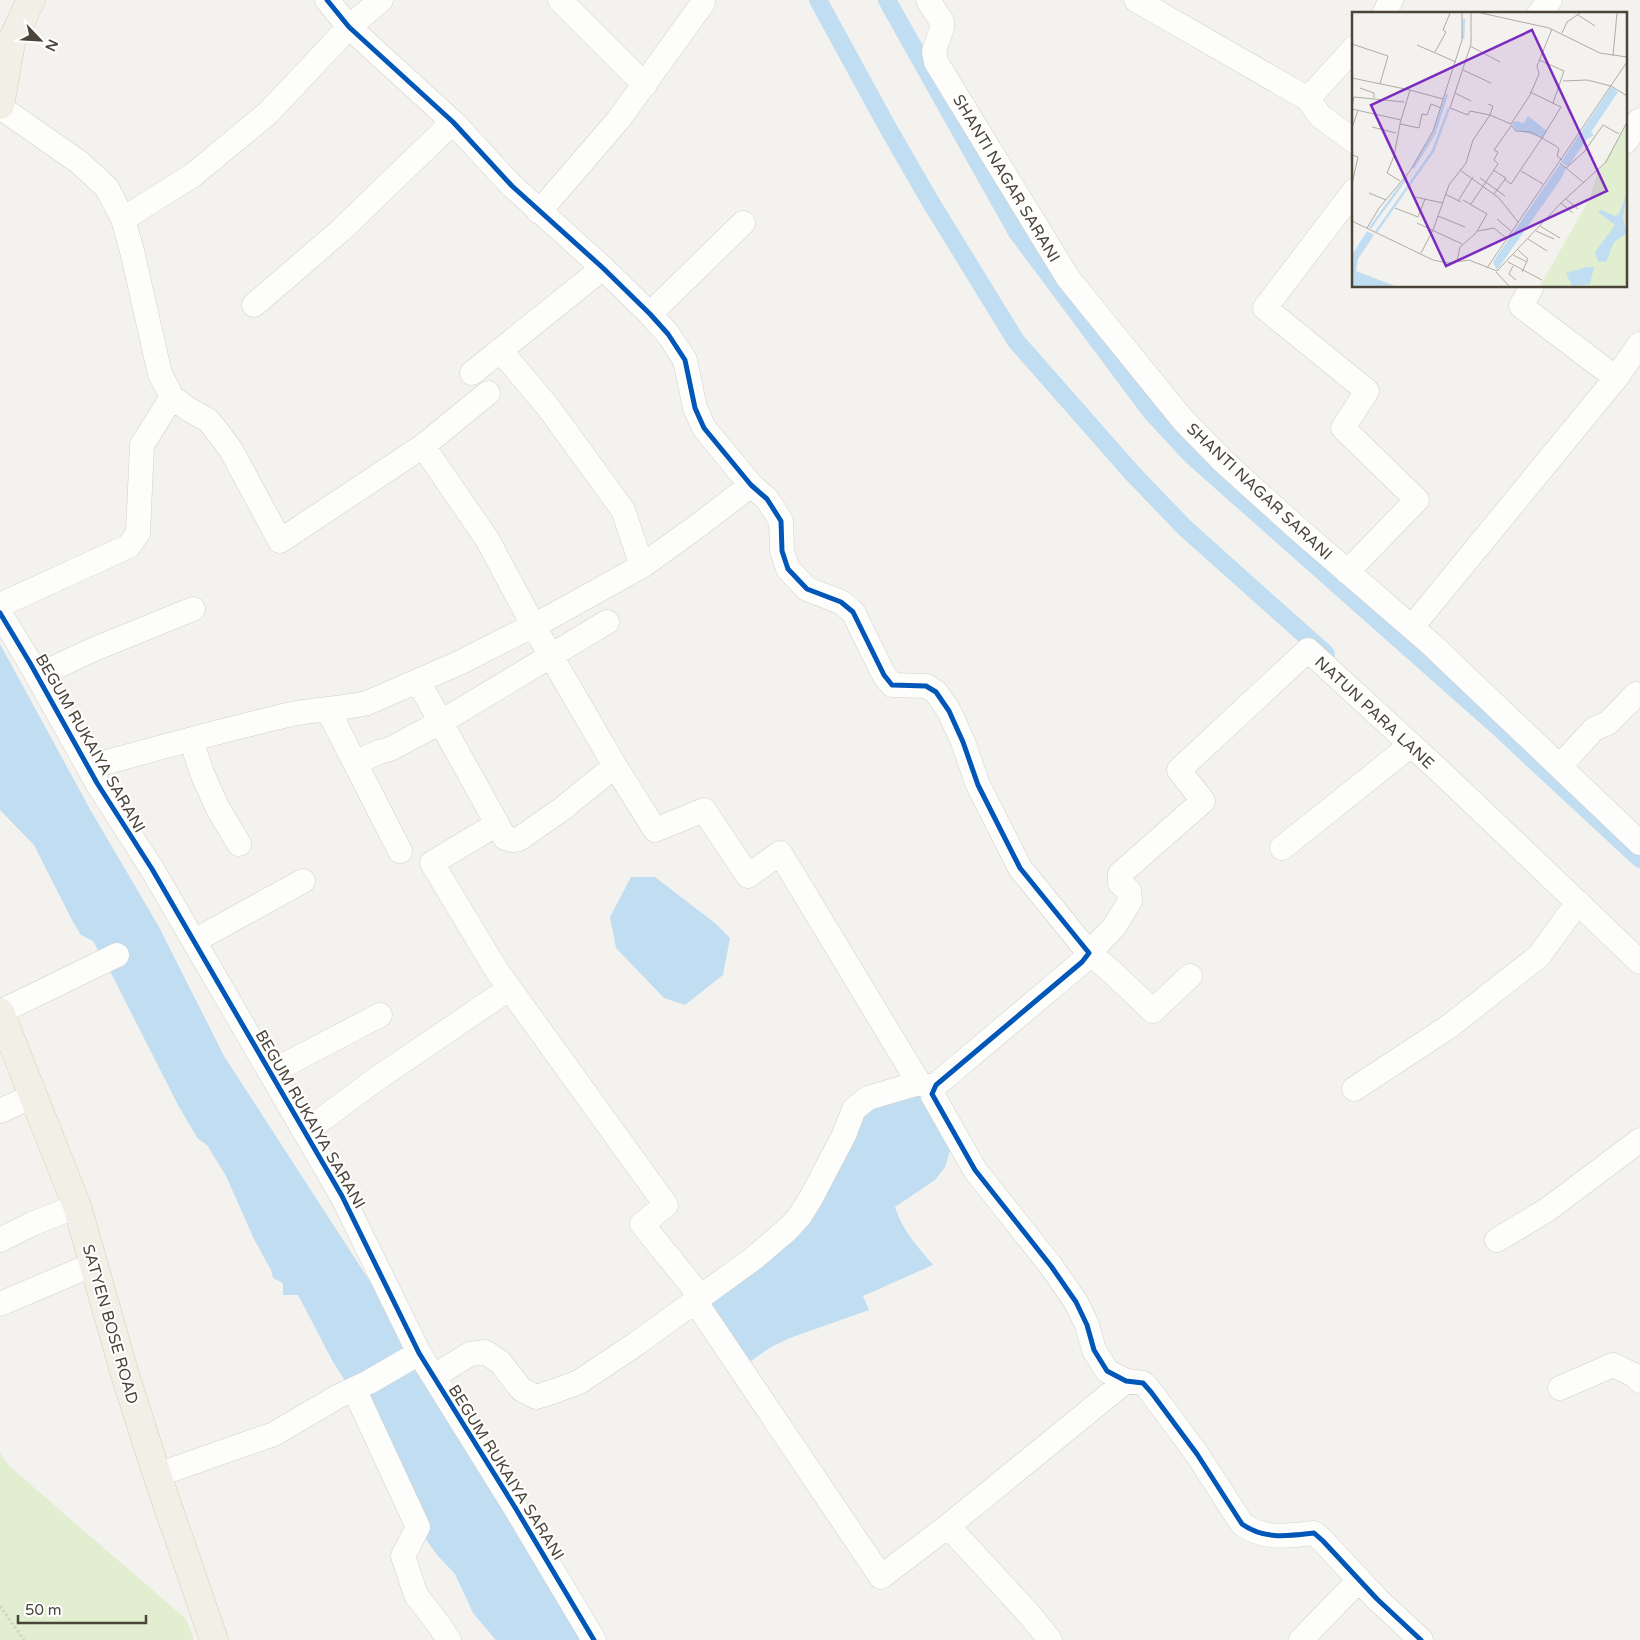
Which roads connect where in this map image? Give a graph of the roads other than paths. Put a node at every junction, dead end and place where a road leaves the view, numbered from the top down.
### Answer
1 (31, 0) edge
2 (327, 0) edge
3 (381, 0) edge
4 (560, 0) edge
5 (928, 0) edge
6 (1136, 0) edge
7 (1550, 0) edge
8 (703, 3) dead end
9 (1541, 12) edge
10 (350, 27) junction
11 (1352, 50) edge
12 (645, 85) junction
13 (1308, 99) junction
14 (0, 106) edge
15 (1640, 120) edge
16 (453, 122) junction
17 (1628, 138) edge
18 (1352, 140) edge
19 (1352, 194) edge
20 (539, 212) junction
21 (123, 219) junction
22 (744, 223) dead end
23 (603, 268) junction
24 (1531, 288) edge
25 (254, 305) dead end
26 (650, 314) junction
27 (1640, 344) edge
28 (500, 350) junction
29 (472, 372) dead end
30 (1616, 378) junction
31 (488, 393) dead end
32 (172, 397) junction
33 (423, 446) junction
34 (751, 485) junction
35 (642, 566) junction
36 (1347, 572) junction
37 (0, 605) edge
38 (193, 610) dead end
39 (0, 613) edge
40 (608, 622) dead end
41 (533, 625) junction
42 (1412, 627) junction
43 (550, 655) junction
44 (37, 676) junction
45 (418, 681) junction
46 (1636, 694) dead end
47 (328, 710) junction
48 (441, 722) junction
49 (192, 740) junction
50 (1411, 745) junction
51 (355, 763) junction
52 (615, 766) junction
53 (1560, 766) junction
54 (88, 768) junction
55 (497, 824) junction
56 (1640, 843) edge
57 (239, 844) dead end
58 (1282, 848) dead end
59 (400, 851) dead end
60 (303, 881) dead end
61 (1578, 902) junction
62 (194, 941) junction
63 (1089, 953) junction
64 (116, 956) dead end
65 (1640, 962) edge
66 (1190, 976) dead end
67 (497, 997) dead end
68 (0, 1012) edge
69 (380, 1016) dead end
70 (271, 1072) junction
71 (927, 1086) junction
72 (1354, 1089) dead end
73 (34, 1096) junction
74 (0, 1111) edge
75 (305, 1132) junction
76 (1640, 1140) edge
77 (77, 1206) junction
78 (0, 1240) edge
79 (1497, 1240) dead end
80 (94, 1264) junction
81 (698, 1299) junction
82 (0, 1304) edge
83 (419, 1354) junction
84 (434, 1376) junction
85 (1126, 1381) junction
86 (1640, 1381) edge
87 (1560, 1388) dead end
88 (354, 1389) junction
89 (156, 1476) junction
90 (948, 1526) junction
91 (1359, 1580) junction
92 (214, 1640) edge
93 (449, 1640) edge
94 (594, 1640) edge
95 (1050, 1640) edge
96 (1301, 1640) edge
97 (1421, 1640) edge

1 - 14 main road
2 - 10 street
3 - 10 street
4 - 12 street
5 - 36 street, SHANTI NAGAR SARANI
6 - 13 street
7 - 9 street
8 - 12 street
10 - 16 street
10 - 21 street
11 - 13 street
12 - 20 street
13 - 18 street
14 - 21 street
15 - 17 street
16 - 20 street
16 - 25 street
19 - 36 street
20 - 23 street
21 - 32 street
22 - 26 street
23 - 26 street
23 - 28 street
24 - 30 street
26 - 34 street
27 - 30 street
28 - 29 street
28 - 35 street
30 - 42 street
31 - 33 street
32 - 33 street
32 - 37 street
33 - 41 street
34 - 35 street
34 - 63 street
35 - 41 street
36 - 42 street, SHANTI NAGAR SARANI
38 - 44 street
39 - 44 street, BEGUM RUKAIYA SARANI
40 - 43 street
41 - 43 street
41 - 45 street
42 - 53 street, SHANTI NAGAR SARANI
43 - 48 street
43 - 52 street
44 - 54 street, BEGUM RUKAIYA SARANI
45 - 47 street
45 - 48 street
46 - 53 street
47 - 49 street
47 - 51 street
48 - 51 street
48 - 55 street
49 - 54 street
49 - 57 street
50 - 58 street
50 - 61 street, NATUN PARA LANE
50 - 63 street, NATUN PARA LANE
51 - 59 street
52 - 55 street
52 - 71 street
53 - 56 street, SHANTI NAGAR SARANI
54 - 62 street, BEGUM RUKAIYA SARANI
55 - 81 street
60 - 62 street
61 - 65 street, NATUN PARA LANE
61 - 72 street
62 - 70 street, BEGUM RUKAIYA SARANI
63 - 66 street
63 - 71 street
64 - 68 street
67 - 75 street
68 - 73 main road, SATYEN BOSE ROAD
69 - 70 street
70 - 75 street, BEGUM RUKAIYA SARANI
71 - 81 street
71 - 85 street
73 - 74 street
73 - 77 main road, SATYEN BOSE ROAD
75 - 83 street, BEGUM RUKAIYA SARANI
76 - 79 street
77 - 78 street
77 - 80 main road, SATYEN BOSE ROAD
80 - 82 street
80 - 89 main road, SATYEN BOSE ROAD
81 - 84 street
81 - 90 street
83 - 84 street, BEGUM RUKAIYA SARANI
83 - 88 street
84 - 94 street, BEGUM RUKAIYA SARANI
85 - 90 street
85 - 91 street
86 - 87 street
88 - 89 street
88 - 93 street
89 - 92 main road, SATYEN BOSE ROAD
90 - 95 street
91 - 96 street
91 - 97 street

